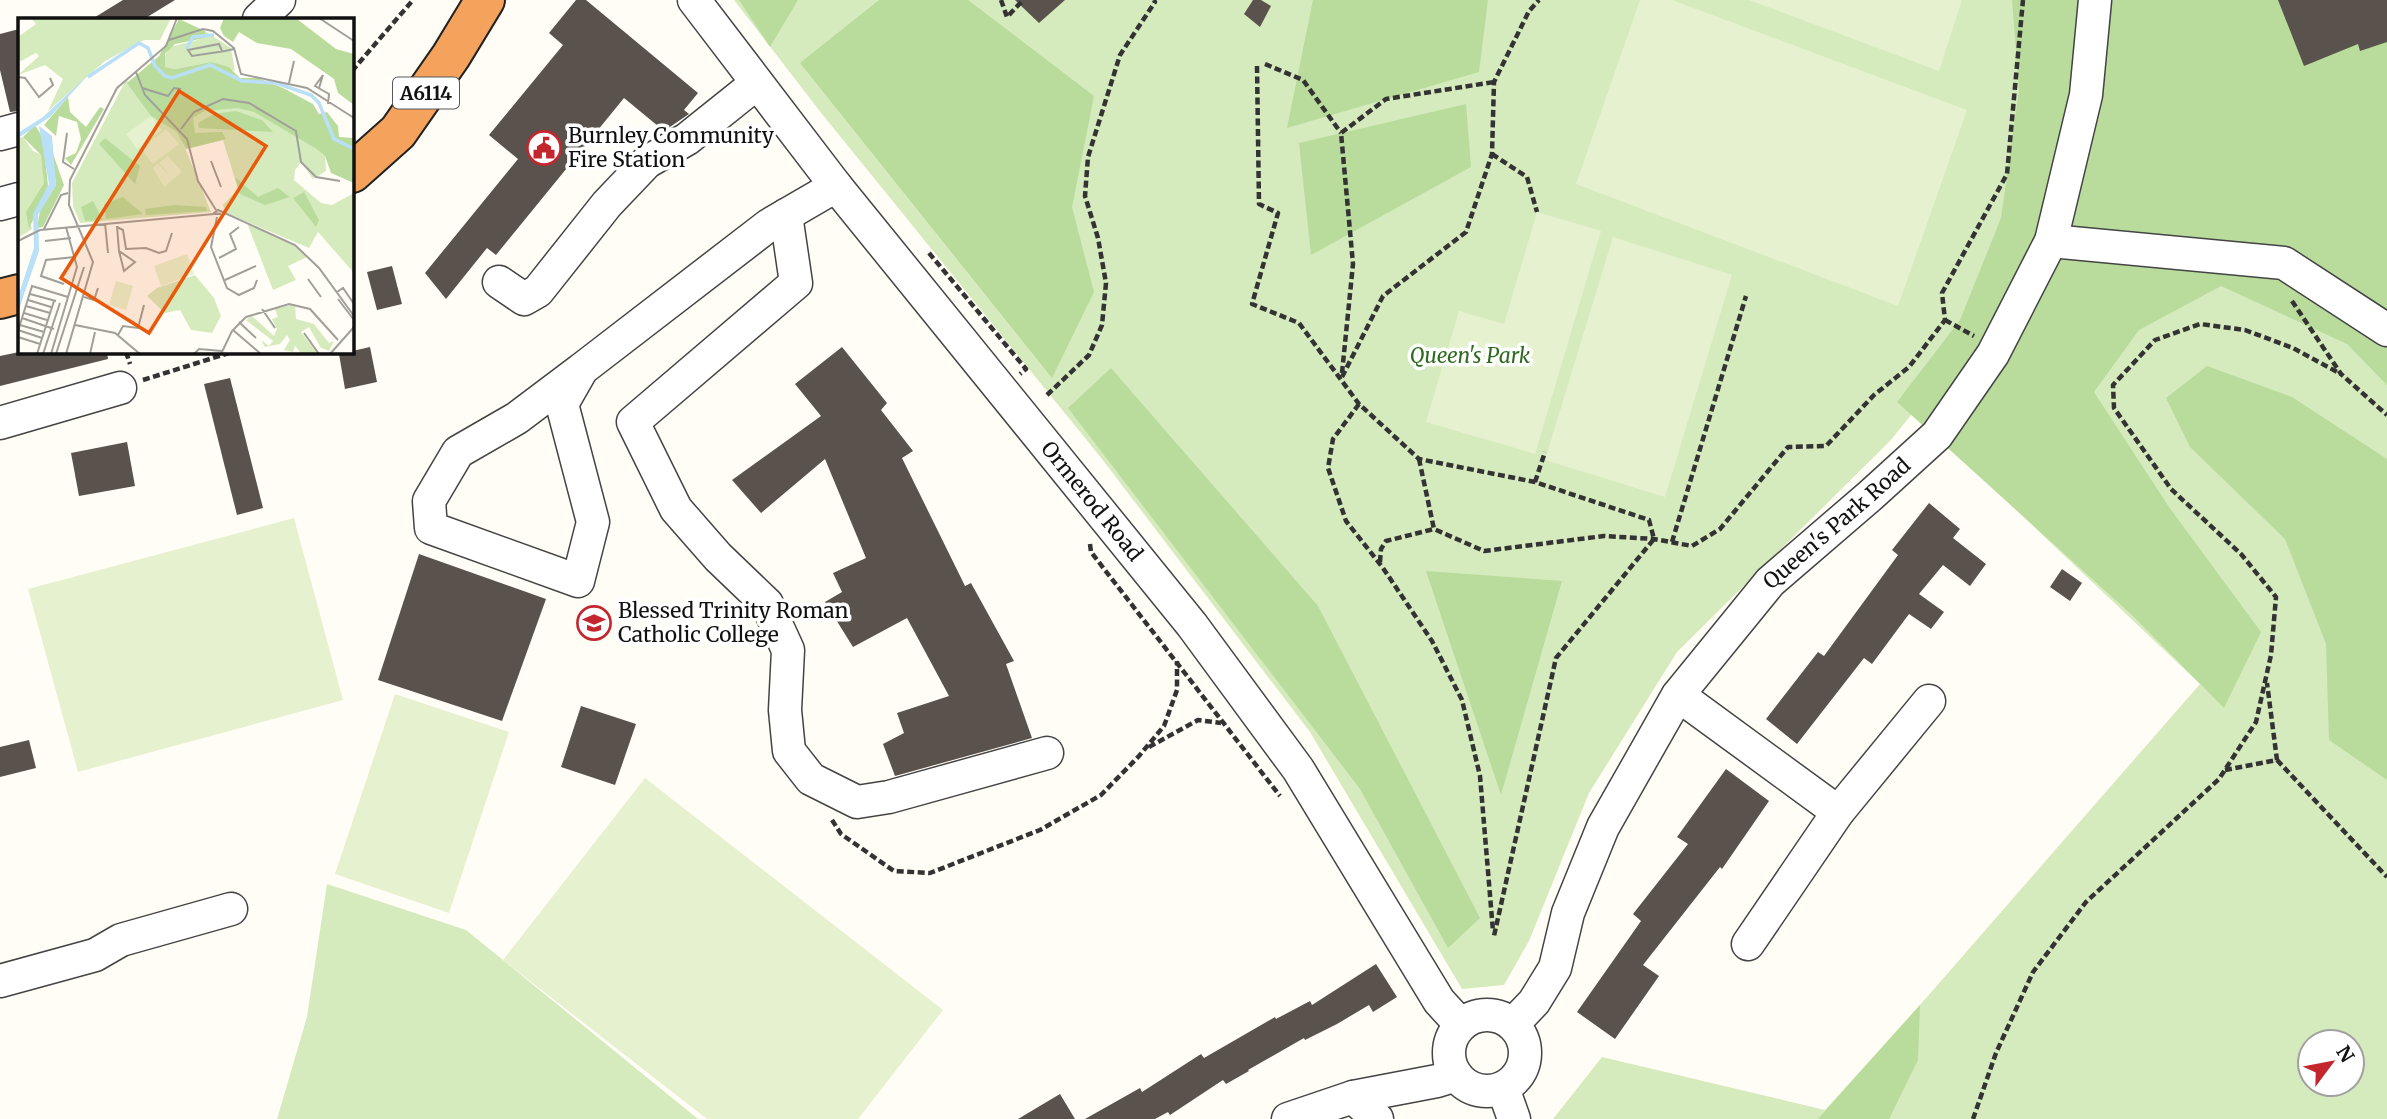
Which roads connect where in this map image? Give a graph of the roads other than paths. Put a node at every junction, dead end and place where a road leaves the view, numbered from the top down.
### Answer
1 (485, 0) edge
2 (694, 0) edge
3 (2095, 0) edge
4 (757, 83) junction
5 (18, 129) edge
6 (0, 134) edge
7 (354, 171) edge
8 (836, 186) junction
9 (18, 199) edge
10 (0, 204) edge
11 (786, 215) junction
12 (2051, 241) junction
13 (499, 282) dead end
14 (18, 294) edge
15 (0, 299) edge
16 (2387, 330) edge
17 (582, 369) junction
18 (120, 388) road end
19 (0, 423) edge
20 (1678, 695) junction
21 (1929, 701) dead end
22 (1047, 753) dead end
23 (1838, 812) junction
24 (232, 909) dead end
25 (1748, 944) dead end
26 (0, 981) edge
27 (1513, 1024) junction
28 (1461, 1025) junction
29 (1456, 1075) junction
30 (1503, 1088) junction
31 (1353, 1097) junction
32 (1288, 1119) edge
33 (1377, 1119) edge
34 (1514, 1119) edge

1 - 7 highway, A6114
2 - 4 street, Ormerod Road
3 - 12 street, Queen's Park Road
4 - 8 street, Ormerod Road
4 - 13 street
5 - 6 street
8 - 11 street
8 - 28 street, Ormerod Road
9 - 10 street
11 - 17 street
11 - 22 street
12 - 16 street
12 - 20 street, Queen's Park Road
14 - 15 highway
17 - 17 street
18 - 19 street
20 - 23 street
20 - 27 street, Queen's Park Road
21 - 23 street
23 - 25 street
24 - 26 street
27 - 28 street
27 - 30 street
28 - 29 street
29 - 30 street
29 - 31 street
30 - 34 street
31 - 32 street
31 - 33 street

